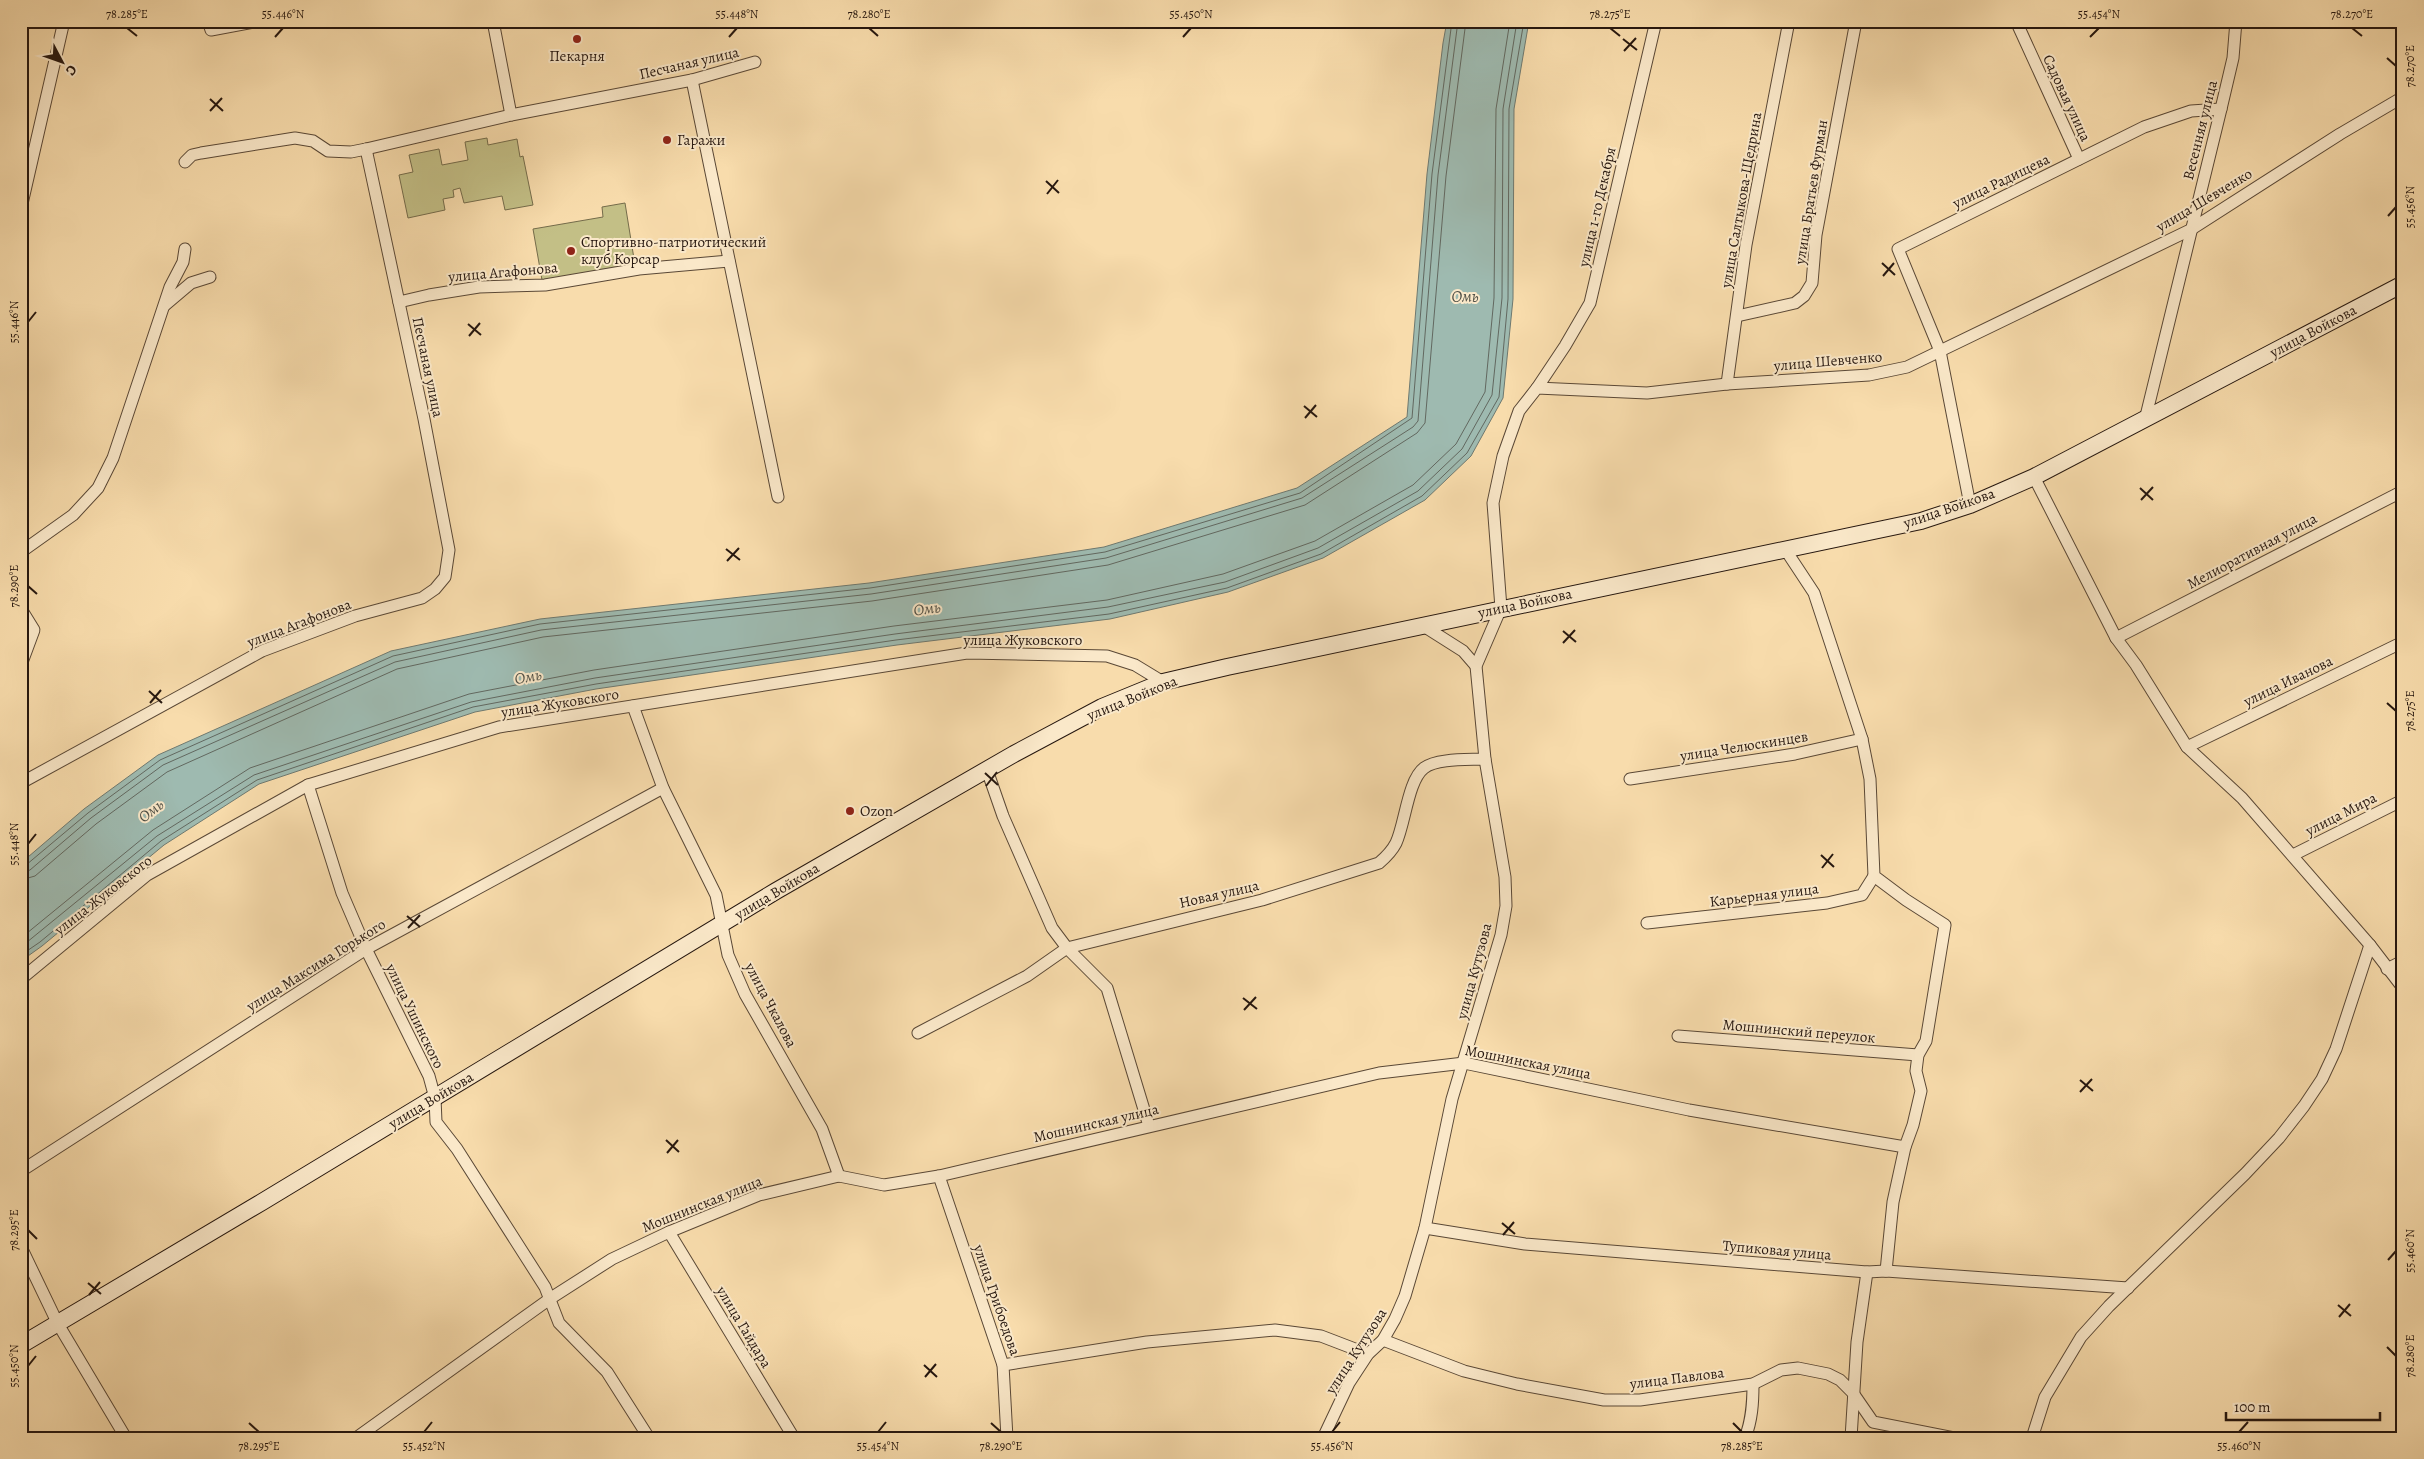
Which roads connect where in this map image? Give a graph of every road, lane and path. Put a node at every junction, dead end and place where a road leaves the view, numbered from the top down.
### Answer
1 (64, 21) edge
2 (208, 21) edge
3 (493, 21) edge
4 (1656, 21) edge
5 (1789, 21) edge
6 (1856, 21) edge
7 (2016, 21) edge
8 (2236, 21) edge
9 (254, 22) edge
10 (755, 62) dead end
11 (692, 80) junction
12 (2403, 98) edge
13 (2221, 109) junction
14 (511, 115) junction
15 (366, 149) junction
16 (2079, 159) junction
17 (185, 162) dead end
18 (21, 208) edge
19 (2190, 230) junction
20 (185, 249) dead end
21 (729, 261) junction
22 (210, 277) dead end
23 (2403, 284) edge
24 (399, 302) junction
25 (165, 305) junction
26 (1737, 316) junction
27 (1940, 351) junction
28 (1727, 384) junction
29 (1537, 388) junction
30 (2145, 420) junction
31 (2034, 477) junction
32 (2403, 491) edge
33 (778, 497) dead end
34 (1970, 505) junction
35 (1785, 550) junction
36 (21, 552) edge
37 (435, 589) joint
38 (1501, 608) junction
39 (21, 609) edge
40 (1422, 625) junction
41 (2116, 638) junction
42 (2403, 642) edge
43 (21, 665) edge
44 (1476, 666) junction
45 (1163, 682) junction
46 (633, 706) junction
47 (1862, 739) junction
48 (2187, 748) junction
49 (1485, 759) junction
50 (987, 770) junction
51 (1630, 779) dead end
52 (21, 783) edge
53 (308, 784) junction
54 (663, 788) junction
55 (2403, 800) edge
56 (2293, 855) junction
57 (1874, 876) junction
58 (1647, 923) dead end
59 (723, 924) junction
60 (2370, 945) junction
61 (1067, 948) junction
62 (366, 949) junction
63 (2403, 961) edge
64 (2387, 969) junction
65 (21, 979) edge
66 (2403, 988) edge
67 (918, 1033) dead end
68 (1678, 1036) dead end
69 (1918, 1055) junction
70 (1464, 1062) junction
71 (435, 1098) junction
72 (1149, 1126) junction
73 (1905, 1147) junction
74 (21, 1171) edge
75 (840, 1176) junction
76 (939, 1176) junction
77 (1425, 1228) junction
78 (669, 1232) junction
79 (21, 1247) edge
80 (1886, 1271) junction
81 (1866, 1272) junction
82 (2128, 1288) junction
83 (551, 1298) junction
84 (58, 1324) junction
85 (1382, 1340) junction
86 (21, 1345) edge
87 (1368, 1354) junction
88 (1004, 1366) junction
89 (1753, 1384) junction
90 (1853, 1393) junction
91 (362, 1436) edge
92 (126, 1438) edge
93 (649, 1438) edge
94 (794, 1438) edge
95 (1007, 1438) edge
96 (1323, 1438) edge
97 (1745, 1438) edge
98 (1852, 1438) edge
99 (1954, 1438) edge
100 (2032, 1438) edge

1 - 18 street
2 - 9 street
3 - 14 street
4 - 29 street, улица 1-го Декабря
5 - 26 street, улица Салтыкова-Щедрина
6 - 26 street, улица Братьев Фурман
7 - 16 street, Садовая улица
8 - 13 street, Весенняя улица
10 - 11 street, Песчаная улица
11 - 14 street, Песчаная улица
11 - 21 street
12 - 19 street, улица Шевченко
13 - 16 street, улица Радищева
13 - 19 street, Весенняя улица
14 - 15 street, Песчаная улица
15 - 17 street, Песчаная улица
15 - 24 street, Песчаная улица
16 - 27 street, улица Радищева
19 - 27 street, улица Шевченко
19 - 30 street, Весенняя улица
20 - 25 street
21 - 24 street, улица Агафонова
21 - 33 street
22 - 25 street
23 - 30 main road, улица Войкова
24 - 37 street, Песчаная улица
25 - 36 street
26 - 28 street, улица Салтыкова-Щедрина
27 - 28 street, улица Шевченко
27 - 34 street
28 - 29 street, улица Шевченко
29 - 38 street
30 - 31 main road, улица Войкова
31 - 34 main road, улица Войкова
31 - 41 street
32 - 41 street, Мелиоративная улица
34 - 35 main road, улица Войкова
35 - 38 main road, улица Войкова
35 - 47 street
37 - 52 street, улица Агафонова
38 - 40 main road, улица Войкова
38 - 44 street, улица Кутузова
39 - 43 street
40 - 44 street
40 - 45 main road, улица Войкова
41 - 48 street
42 - 48 street, улица Иванова
44 - 49 street, улица Кутузова
45 - 46 street, улица Жуковского
45 - 50 main road, улица Войкова
46 - 53 street, улица Жуковского
46 - 54 street, улица Чкалова
47 - 51 street, улица Челюскинцев
47 - 57 street
48 - 56 street
49 - 61 street, Новая улица
49 - 70 street, улица Кутузова
50 - 59 main road, улица Войкова
50 - 61 street
53 - 62 street, улица Ушинского
53 - 65 street, улица Жуковского
54 - 59 street, улица Чкалова
54 - 62 street, улица Максима Горького
55 - 56 street, улица Мира
56 - 60 street
57 - 58 street, Карьерная улица
57 - 69 street
59 - 71 main road, улица Войкова
59 - 75 street, улица Чкалова
60 - 64 street
60 - 82 street
61 - 67 street, Новая улица
61 - 72 street
62 - 71 street, улица Ушинского
62 - 74 street, улица Максима Горького
63 - 64 street
64 - 66 street
68 - 69 street, Мошнинский переулок
69 - 73 street
70 - 72 street, Мошнинская улица
70 - 73 street, Мошнинская улица
70 - 77 street, улица Кутузова
71 - 83 street, улица Ушинского
71 - 84 main road, улица Войкова
72 - 76 street, Мошнинская улица
73 - 80 street
75 - 76 street, Мошнинская улица
75 - 78 street, Мошнинская улица
76 - 88 street, улица Грибоедова
77 - 81 street, Тупиковая улица
77 - 85 street, улица Кутузова
78 - 83 street, Мошнинская улица
78 - 94 street, улица Гайдара
79 - 84 street
80 - 81 street, Тупиковая улица
80 - 82 street, Тупиковая улица
81 - 90 street
82 - 100 street
83 - 91 street, Мошнинская улица
83 - 93 street, улица Ушинского
84 - 86 main road, улица Войкова
84 - 92 street
85 - 87 street, улица Кутузова
85 - 89 street, улица Павлова
87 - 88 street
87 - 96 street, улица Кутузова
88 - 95 street, улица Грибоедова
89 - 90 street, улица Павлова
89 - 97 street
90 - 98 street
90 - 99 street, улица Павлова

